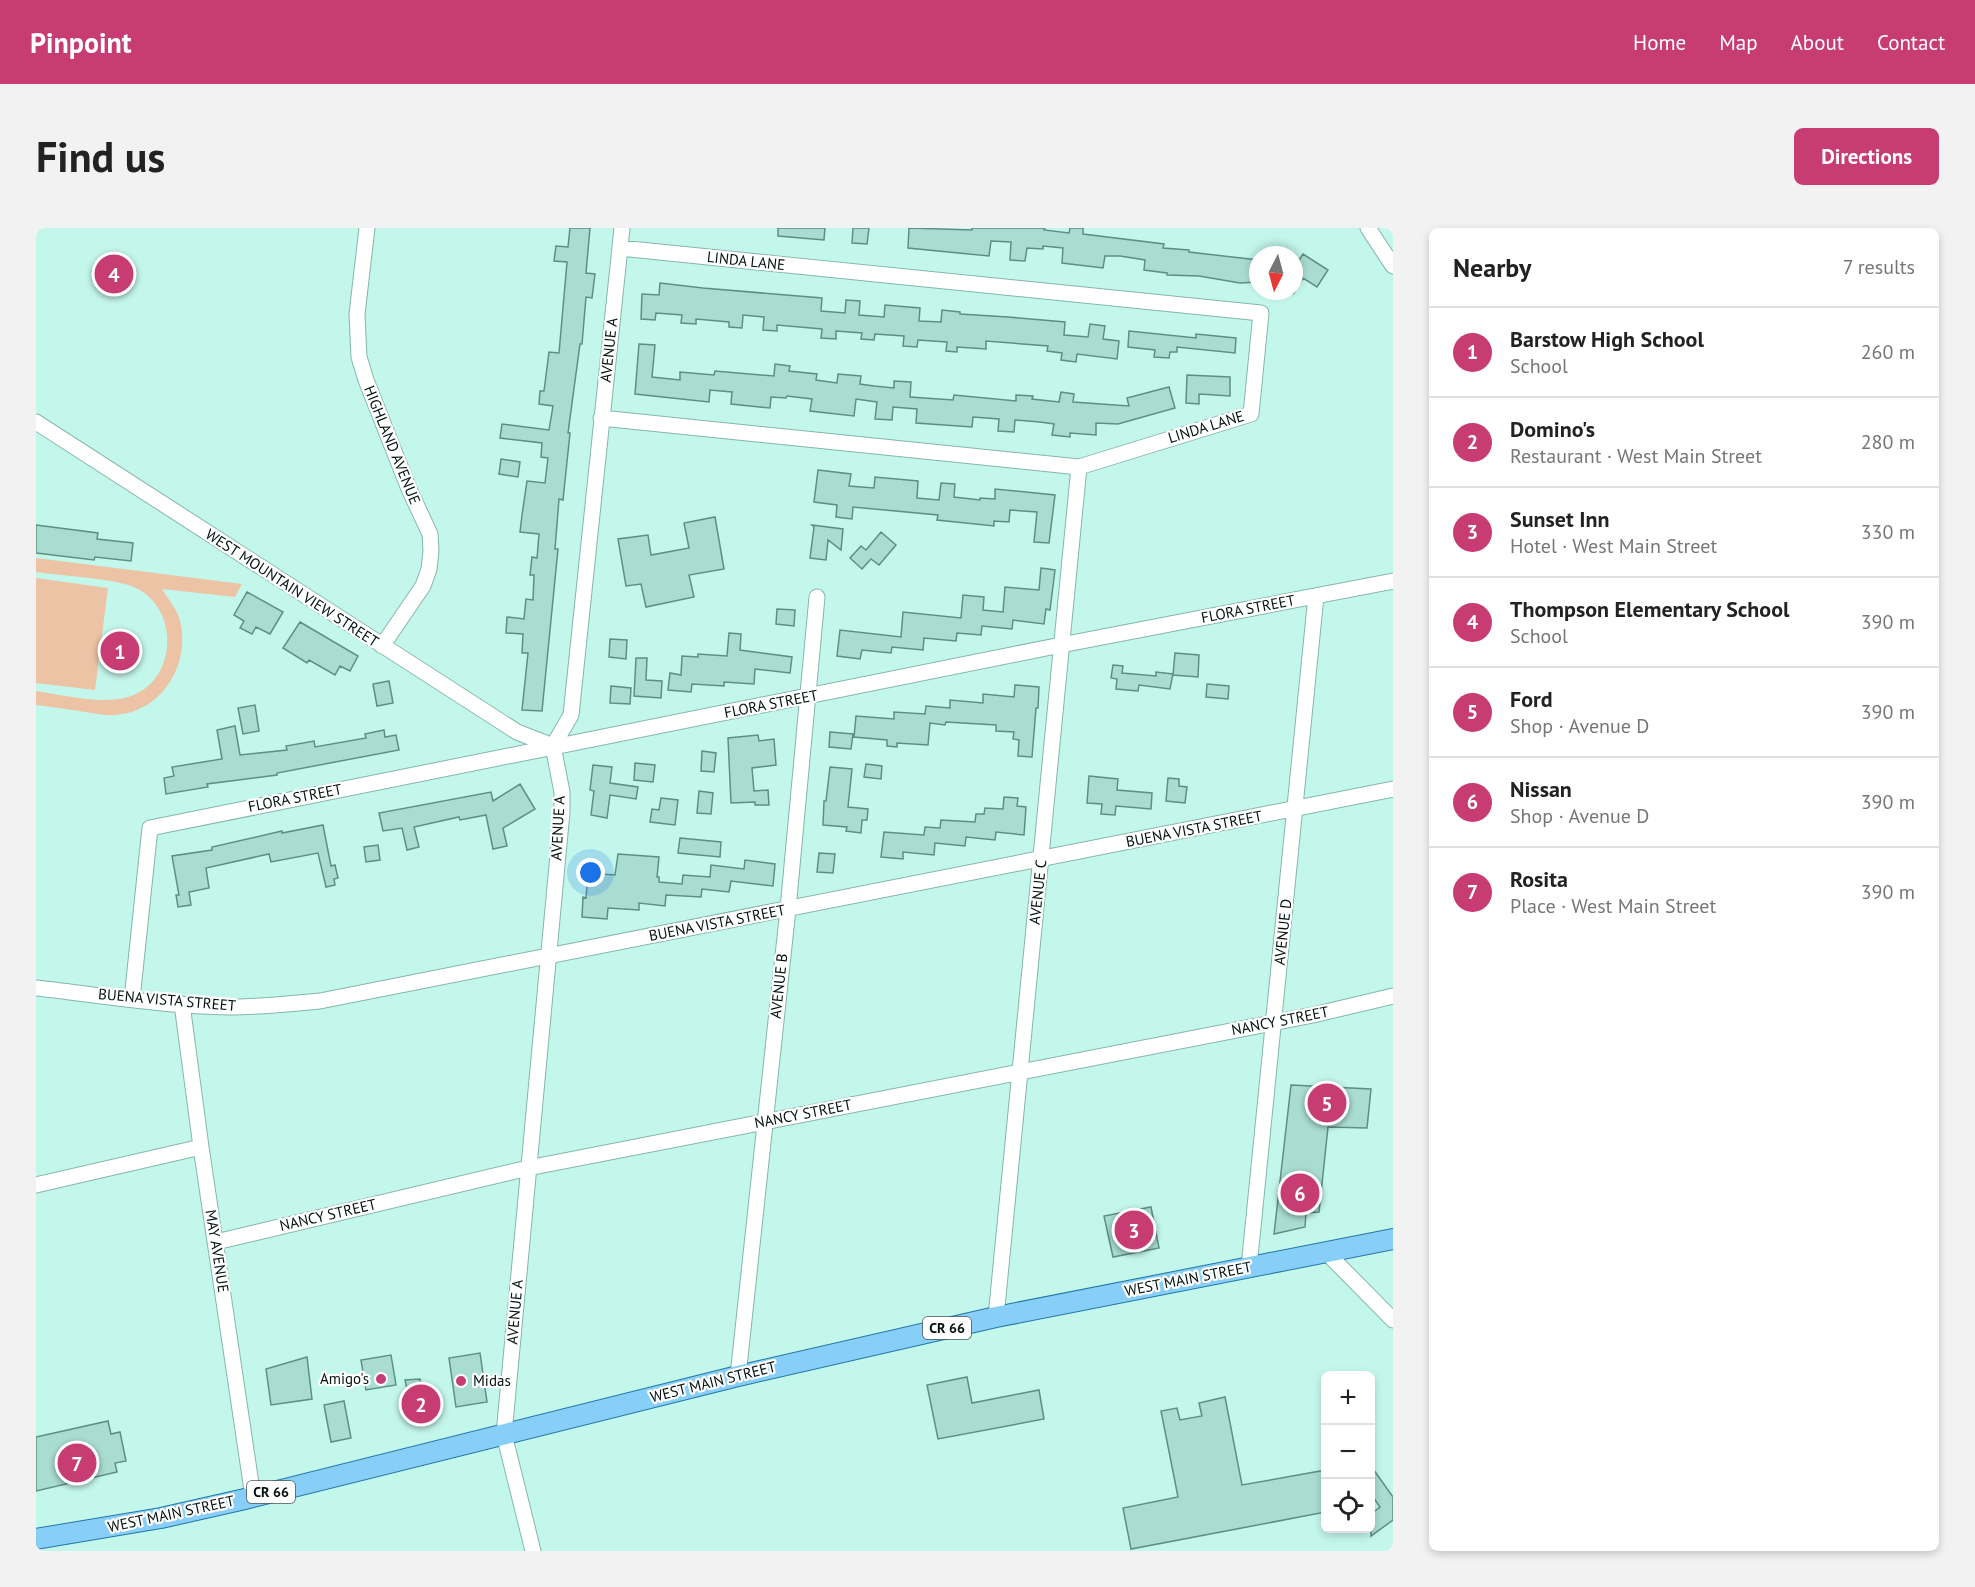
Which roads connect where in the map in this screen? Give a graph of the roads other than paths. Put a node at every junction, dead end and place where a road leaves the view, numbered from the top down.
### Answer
1 (366, 228) edge
2 (622, 228) edge
3 (1368, 228) edge
4 (620, 248) junction
5 (1393, 266) edge
6 (601, 418) junction
7 (36, 422) edge
8 (1079, 467) junction
9 (1393, 581) edge
10 (1317, 596) junction
11 (817, 597) dead end
12 (1061, 645) junction
13 (382, 646) junction
14 (808, 697) junction
15 (553, 746) junction
16 (1393, 789) edge
17 (1294, 810) junction
18 (1041, 859) junction
19 (788, 909) junction
20 (547, 957) junction
21 (36, 988) edge
22 (1393, 996) edge
23 (132, 999) junction
24 (182, 1004) junction
25 (1274, 1021) junction
26 (1020, 1072) junction
27 (764, 1122) junction
28 (201, 1147) junction
29 (528, 1168) junction
30 (36, 1185) edge
31 (1393, 1239) edge
32 (216, 1242) junction
33 (1326, 1252) junction
34 (1249, 1267) junction
35 (996, 1317) junction
36 (1393, 1320) edge
37 (738, 1376) junction
38 (504, 1434) junction
39 (253, 1497) junction
40 (36, 1539) edge
41 (533, 1551) edge

1 - 13 street, HIGHLAND AVENUE
2 - 4 street, AVENUE A
3 - 5 street
4 - 6 street, AVENUE A
4 - 8 street, LINDA LANE
6 - 8 street, LINDA LANE
6 - 15 street, AVENUE A
7 - 13 street, WEST MOUNTAIN VIEW STREET
8 - 12 street, AVENUE C
9 - 10 street, FLORA STREET
10 - 12 street, FLORA STREET
10 - 17 street, AVENUE D
11 - 14 street, AVENUE B
12 - 14 street, FLORA STREET
12 - 18 street, AVENUE C
13 - 15 street, WEST MOUNTAIN VIEW STREET
14 - 15 street, FLORA STREET
14 - 19 street, AVENUE B
15 - 20 street, AVENUE A
15 - 23 street, FLORA STREET
16 - 17 street, BUENA VISTA STREET
17 - 18 street, BUENA VISTA STREET
17 - 25 street, AVENUE D
18 - 19 street, BUENA VISTA STREET
18 - 26 street, AVENUE C
19 - 20 street, BUENA VISTA STREET
19 - 27 street, AVENUE B
20 - 24 street, BUENA VISTA STREET
20 - 29 street, AVENUE A
21 - 23 street, BUENA VISTA STREET
22 - 25 street, NANCY STREET
23 - 24 street, BUENA VISTA STREET
24 - 28 street, MAY AVENUE
25 - 26 street, NANCY STREET
25 - 34 street, AVENUE D
26 - 27 street, NANCY STREET
26 - 35 street, AVENUE C
27 - 29 street, NANCY STREET
27 - 37 street, AVENUE B
28 - 30 street
28 - 32 street, MAY AVENUE
29 - 32 street, NANCY STREET
29 - 38 street, AVENUE A
31 - 33 main road, WEST MAIN STREET / CR 66
32 - 39 street, MAY AVENUE
33 - 34 main road, WEST MAIN STREET / CR 66
33 - 36 street
34 - 35 main road, WEST MAIN STREET / CR 66
35 - 37 main road, WEST MAIN STREET / CR 66
37 - 38 main road, WEST MAIN STREET / CR 66
38 - 39 main road, WEST MAIN STREET / CR 66
38 - 41 street, AVENUE A
39 - 40 main road, WEST MAIN STREET / CR 66

